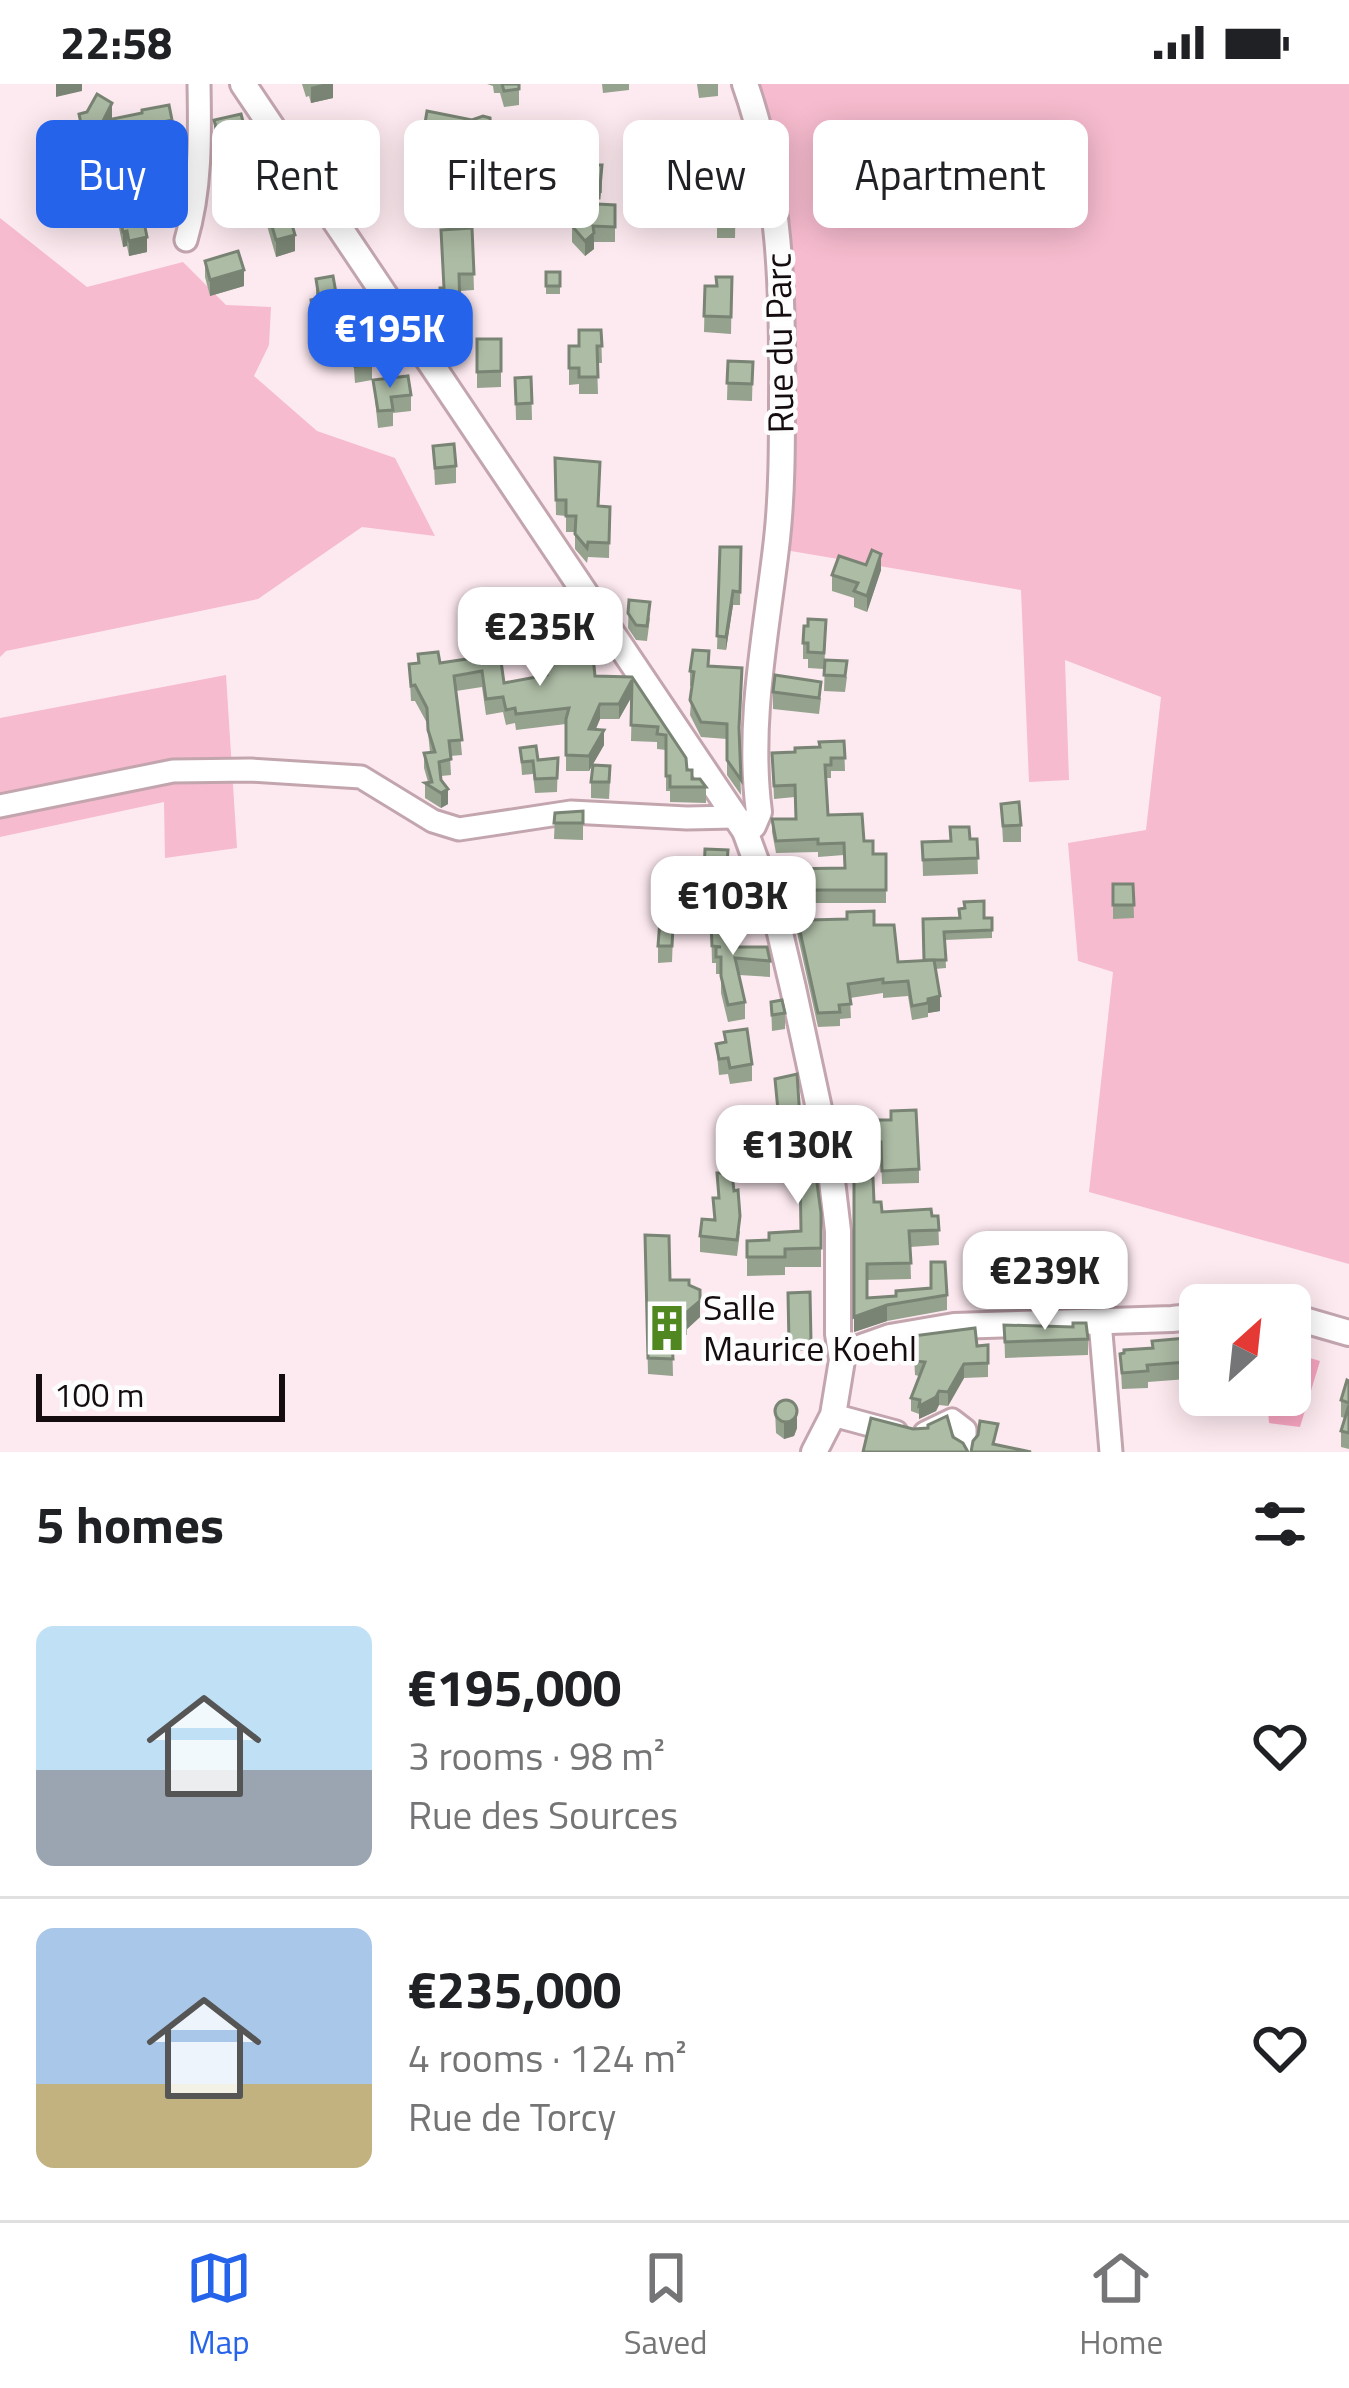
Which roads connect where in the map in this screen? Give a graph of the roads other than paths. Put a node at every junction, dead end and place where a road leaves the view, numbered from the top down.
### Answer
1 (199, 84) edge
2 (243, 84) edge
3 (745, 84) edge
4 (186, 240) dead end
5 (0, 806) edge
6 (740, 824) junction
7 (1179, 1317) edge
8 (1100, 1321) junction
9 (1311, 1322) edge
10 (1349, 1333) edge
11 (842, 1354) junction
12 (832, 1415) junction
13 (814, 1452) edge
14 (965, 1452) edge
15 (1111, 1452) edge

1 - 4 street
2 - 6 street
3 - 6 street, Rue du Parc
5 - 6 street
6 - 11 street
7 - 8 street
8 - 11 street
8 - 15 street
9 - 10 street
11 - 12 street
12 - 13 street
12 - 14 street

